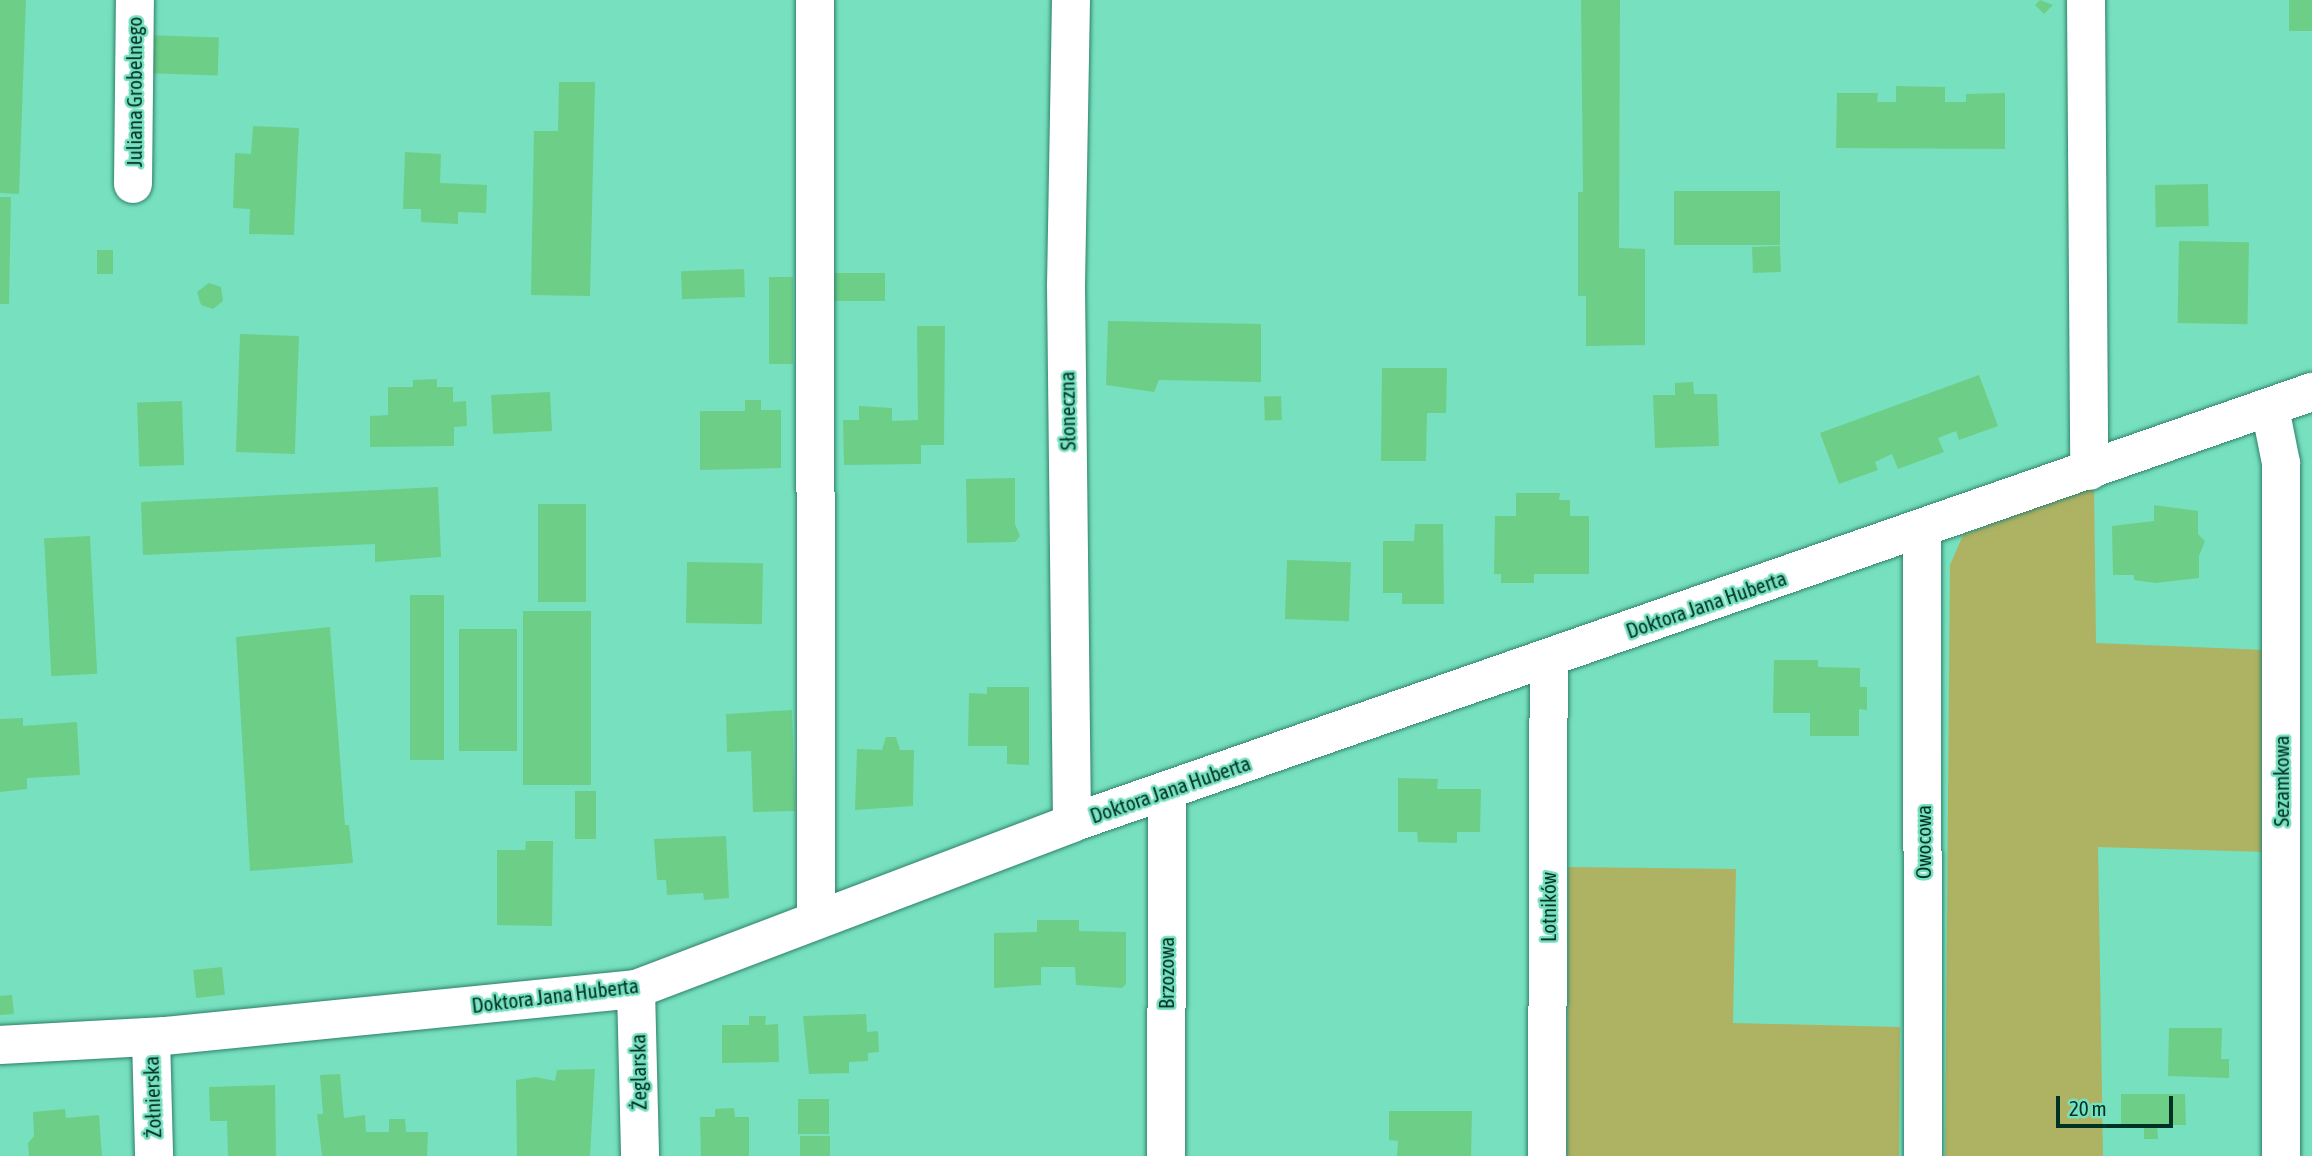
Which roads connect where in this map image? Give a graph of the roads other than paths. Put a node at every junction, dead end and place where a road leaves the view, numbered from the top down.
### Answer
1 (135, 0) edge
2 (815, 0) edge
3 (1071, 0) edge
4 (2086, 0) edge
5 (134, 184) dead end
6 (2312, 392) edge
7 (2270, 408) junction
8 (2089, 471) junction
9 (1922, 528) junction
10 (1549, 658) junction
11 (1167, 790) junction
12 (1072, 822) junction
13 (816, 920) junction
14 (636, 989) junction
15 (151, 1038) junction
16 (0, 1045) edge
17 (154, 1156) edge
18 (640, 1156) edge
19 (1166, 1156) edge
20 (1547, 1156) edge
21 (1923, 1156) edge
22 (2281, 1156) edge

1 - 5 street, Juliana Grobelnego
2 - 13 street
3 - 12 street, Słoneczna
4 - 8 street
6 - 7 street, Doktora Jana Huberta
7 - 8 street, Doktora Jana Huberta
7 - 22 street, Sezamkowa
8 - 9 street, Doktora Jana Huberta
9 - 10 street, Doktora Jana Huberta
9 - 21 street, Owocowa
10 - 11 street, Doktora Jana Huberta
10 - 20 street, Lotników
11 - 12 street, Doktora Jana Huberta
11 - 19 street, Brzozowa
12 - 13 street, Doktora Jana Huberta
13 - 14 street, Doktora Jana Huberta
14 - 15 street, Doktora Jana Huberta
14 - 18 street, Żeglarska
15 - 16 street, Doktora Jana Huberta
15 - 17 street, Żołnierska

